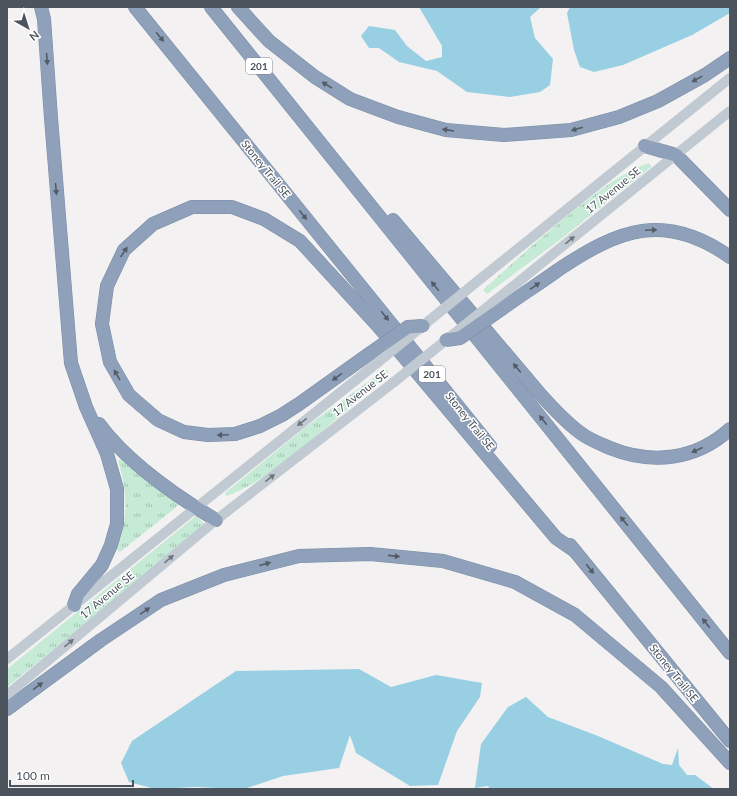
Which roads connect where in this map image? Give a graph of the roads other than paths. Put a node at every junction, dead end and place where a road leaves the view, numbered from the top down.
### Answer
1 (41, 7) edge
2 (135, 7) edge
3 (211, 7) edge
4 (238, 7) edge
5 (730, 58) edge
6 (730, 78) edge
7 (730, 112) edge
8 (305, 125) junction
9 (645, 146) junction
10 (676, 155) junction
11 (730, 210) edge
12 (730, 258) edge
13 (500, 304) junction
14 (422, 326) joint
15 (446, 340) joint
16 (373, 359) junction
17 (86, 407) junction
18 (730, 429) edge
19 (195, 507) junction
20 (216, 520) junction
21 (575, 551) junction
22 (74, 605) junction
23 (730, 653) edge
24 (7, 659) edge
25 (7, 694) edge
26 (7, 709) edge
27 (730, 741) edge
28 (730, 763) edge

1 -> 17 highway
2 -> 21 highway, Stoney Trail SE / 201
3 - 8 highway, 201
5 -> 4 highway
6 - 9 main road, 17 Avenue SE
7 - 10 main road, 17 Avenue SE
18 -> 8 highway
23 -> 8 highway, 201
9 - 10 highway
9 - 14 main road, 17 Avenue SE, bridge
10 - 11 highway
13 -> 10 main road, 17 Avenue SE
13 -> 12 highway
13 - 15 highway, bridge
14 - 16 highway, bridge
20 -> 15 main road, 17 Avenue SE, bridge
16 -> 19 main road, 17 Avenue SE
16 -> 21 highway
17 - 19 highway
17 - 22 highway
19 - 20 highway
19 - 22 main road, 17 Avenue SE
25 -> 20 main road, 17 Avenue SE
21 -> 27 highway, Stoney Trail SE / 201
22 - 24 main road, 17 Avenue SE
26 -> 28 highway

